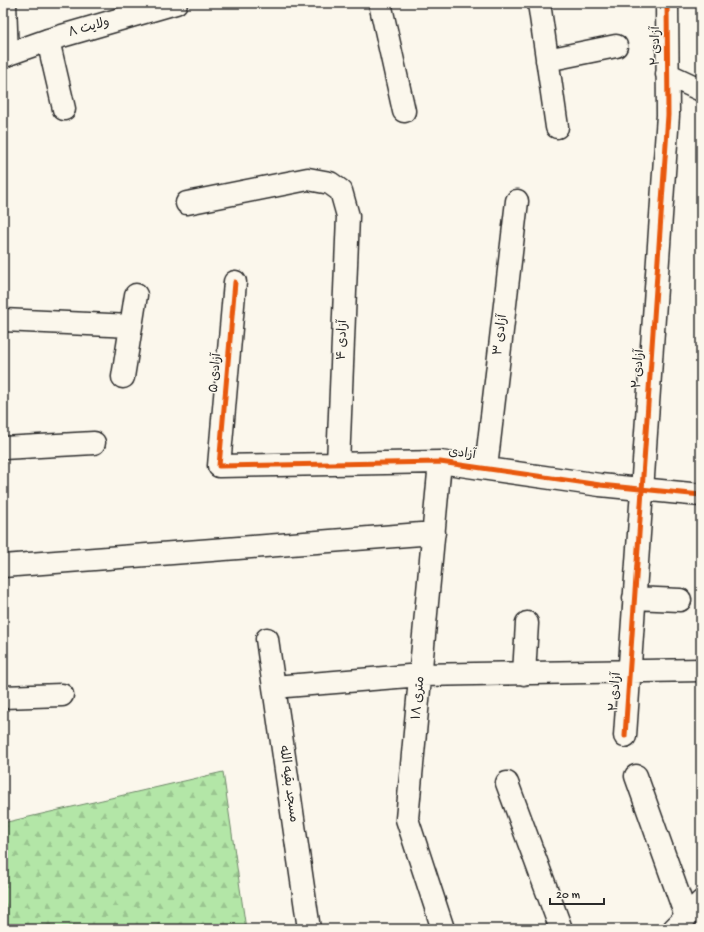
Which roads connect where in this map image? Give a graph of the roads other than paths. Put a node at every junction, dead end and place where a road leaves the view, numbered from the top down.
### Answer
1 (5, 3) edge
2 (176, 3) edge
3 (380, 3) edge
4 (539, 3) edge
5 (667, 3) edge
6 (119, 11) edge
7 (48, 40) junction
8 (616, 46) dead end
9 (5, 55) edge
10 (547, 60) junction
11 (667, 74) junction
12 (701, 90) edge
13 (64, 109) dead end
14 (404, 111) dead end
15 (557, 127) dead end
16 (517, 201) dead end
17 (187, 203) dead end
18 (235, 282) dead end
19 (136, 295) dead end
20 (3, 320) edge
21 (131, 326) junction
22 (123, 377) dead end
23 (94, 443) dead end
24 (3, 448) edge
25 (440, 462) junction
26 (338, 464) junction
27 (219, 466) joint
28 (486, 468) junction
29 (642, 489) junction
30 (701, 495) edge
31 (434, 533) junction
32 (3, 566) edge
33 (634, 598) junction
34 (680, 600) dead end
35 (527, 623) dead end
36 (266, 639) dead end
37 (701, 670) edge
38 (628, 672) junction
39 (524, 674) junction
40 (421, 676) junction
41 (274, 687) junction
42 (62, 695) dead end
43 (3, 698) edge
44 (624, 736) dead end
45 (636, 776) dead end
46 (507, 783) dead end
47 (687, 916) edge
48 (309, 929) edge
49 (443, 929) edge
50 (561, 929) edge

1 - 9 street
2 - 6 street, ولایت ۸
3 - 14 street
4 - 10 street
5 - 11 street, آزادی ۲
6 - 7 street, ولایت ۸
7 - 9 street, ولایت ۸
7 - 13 street
8 - 10 street
10 - 15 street
11 - 12 street
11 - 29 street, آزادی ۲
16 - 28 street, آزادی ۳
17 - 26 street, آزادی ۴
18 - 27 street, آزادی ۵
19 - 21 street
20 - 21 street
21 - 22 street
23 - 24 street
25 - 26 street, آزادی
25 - 28 street, آزادی
25 - 31 street, ۱۸ متری
26 - 27 street, آزادی
28 - 29 street, آزادی
29 - 30 street, آزادی
29 - 33 street, آزادی ۲
31 - 32 street
31 - 40 street, ۱۸ متری
33 - 34 street
33 - 38 street, آزادی ۲
35 - 39 street
36 - 41 street, مسجد بقیه الله
37 - 38 street
38 - 39 street
38 - 44 street, آزادی ۲
39 - 40 street
40 - 41 street
40 - 49 street, ۱۸ متری
41 - 48 street, مسجد بقیه الله
42 - 43 street
45 - 47 street
46 - 50 street

